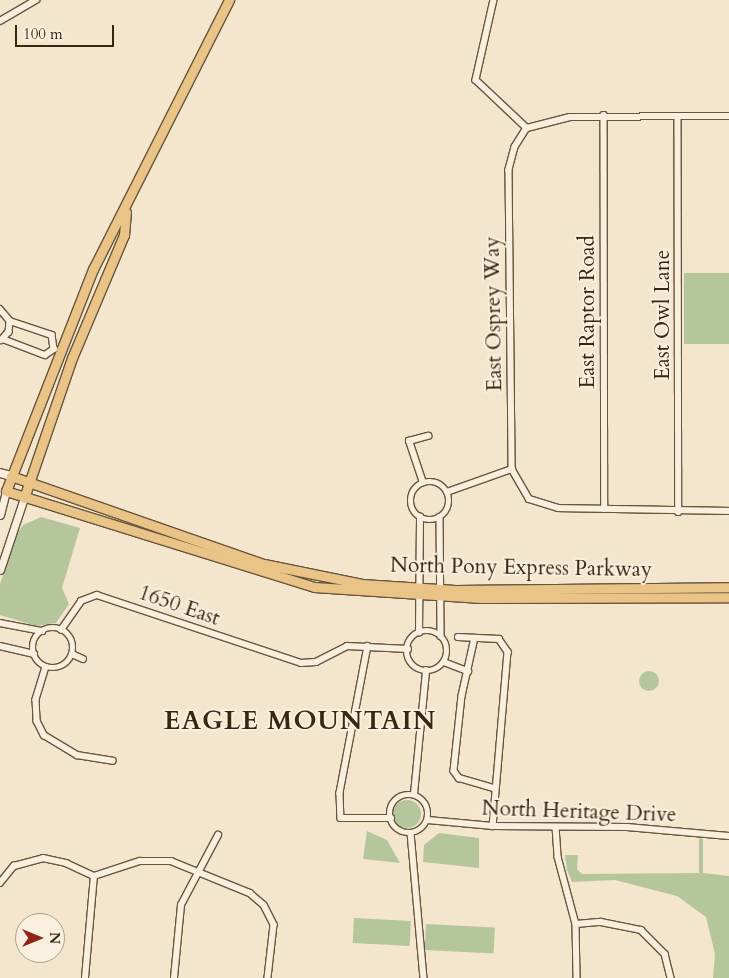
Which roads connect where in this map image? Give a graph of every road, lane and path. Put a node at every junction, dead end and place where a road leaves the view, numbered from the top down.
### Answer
1 (35, 0) edge
2 (229, 0) edge
3 (494, 0) edge
4 (0, 21) edge
5 (604, 115) junction
6 (729, 116) edge
7 (678, 118) junction
8 (527, 128) junction
9 (126, 212) junction
10 (0, 309) edge
11 (10, 321) junction
12 (2, 340) edge
13 (57, 350) junction
14 (72, 358) junction
15 (428, 436) dead end
16 (512, 469) junction
17 (0, 473) edge
18 (11, 476) junction
19 (29, 482) junction
20 (423, 484) junction
21 (3, 490) edge
22 (447, 492) junction
23 (24, 498) junction
24 (605, 509) junction
25 (729, 511) edge
26 (680, 512) junction
27 (0, 515) edge
28 (420, 518) junction
29 (440, 518) junction
30 (0, 570) edge
31 (729, 587) edge
32 (417, 592) junction
33 (438, 593) junction
34 (729, 598) edge
35 (0, 623) edge
36 (61, 630) junction
37 (42, 631) junction
38 (419, 633) junction
39 (440, 636) junction
40 (458, 637) dead end
41 (475, 638) junction
42 (0, 646) edge
43 (368, 646) junction
44 (408, 649) junction
45 (34, 654) junction
46 (72, 654) junction
47 (83, 659) dead end
48 (444, 662) junction
49 (46, 667) junction
50 (426, 671) junction
51 (468, 671) junction
52 (113, 761) dead end
53 (494, 788) junction
54 (414, 794) junction
55 (390, 818) junction
56 (428, 820) junction
57 (493, 826) junction
58 (556, 827) junction
59 (411, 833) junction
60 (218, 835) dead end
61 (729, 836) edge
62 (196, 874) junction
63 (94, 876) junction
64 (0, 883) edge
65 (576, 924) junction
66 (85, 978) edge
67 (174, 978) edge
68 (268, 978) edge
69 (424, 978) edge
70 (577, 978) edge
71 (672, 978) edge

1 - 4 street
2 - 9 main road
3 - 8 street
5 - 7 street
5 - 8 street
5 - 24 street, East Raptor Road
6 - 7 street
7 - 26 street, East Owl Lane
8 - 16 street, East Osprey Way
9 - 13 main road
9 - 14 main road
10 - 11 street
11 - 12 street
11 - 13 street
12 - 13 street
13 - 14 street
13 - 18 main road
14 - 19 main road
15 - 20 street
16 - 22 street
16 - 24 street, East Osprey Way
17 - 18 main road, North Pony Express Parkway
18 - 19 main road, North Pony Express Parkway
18 - 21 main road
19 - 23 main road
19 - 32 main road, North Pony Express Parkway
20 - 22 street
20 - 28 street
21 - 23 main road, North Pony Express Parkway
21 - 27 street
22 - 29 street
23 - 30 street
23 - 32 main road, North Pony Express Parkway
24 - 26 street
25 - 26 street
28 - 29 street
28 - 32 street
29 - 33 street
31 - 33 main road, North Pony Express Parkway
32 - 33 main road, North Pony Express Parkway
32 - 38 street
33 - 34 main road, North Pony Express Parkway
33 - 39 street
35 - 37 street
36 - 37 street
36 - 43 street, 1650 East
36 - 46 street
37 - 45 street
38 - 39 street
38 - 44 street
39 - 48 street
40 - 41 street
41 - 51 street
41 - 53 street
42 - 45 street
43 - 44 street, 1650 East
43 - 55 street
44 - 50 street
45 - 49 street
46 - 47 street
46 - 49 street
48 - 50 street
48 - 51 street
49 - 52 street
50 - 54 street
51 - 53 street
53 - 57 street
54 - 55 street
54 - 56 street
55 - 59 street
56 - 57 street, North Heritage Drive
56 - 59 street
57 - 58 street, North Heritage Drive
58 - 61 street, North Heritage Drive
58 - 65 street
59 - 69 street
60 - 62 street
62 - 63 street
62 - 67 street
62 - 68 street
63 - 64 street
63 - 66 street
65 - 70 street
65 - 71 street

